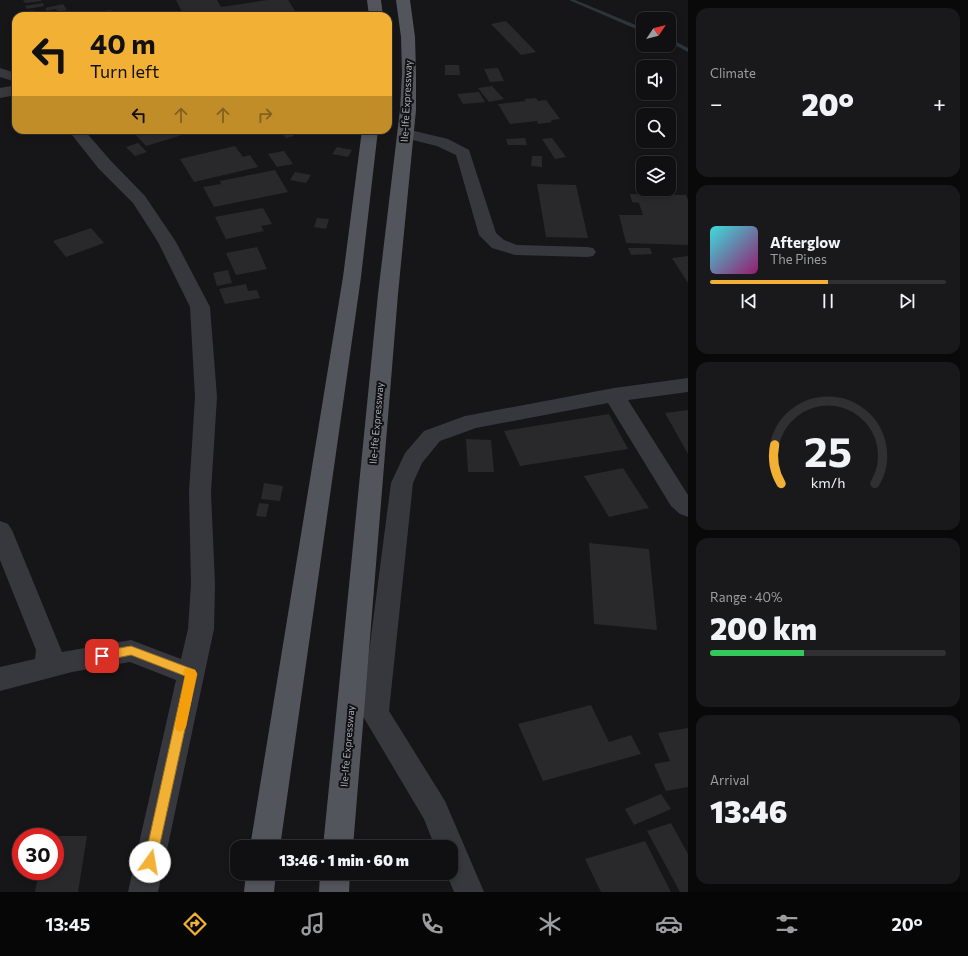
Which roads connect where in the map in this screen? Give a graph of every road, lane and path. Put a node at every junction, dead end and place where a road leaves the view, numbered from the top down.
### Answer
1 (374, 0) edge
2 (403, 0) edge
3 (376, 12) edge
4 (0, 72) edge
5 (12, 76) edge
6 (12, 90) edge
7 (0, 92) edge
8 (79, 134) edge
9 (369, 134) edge
10 (406, 134) junction
11 (587, 252) dead end
12 (688, 385) edge
13 (614, 395) junction
14 (688, 508) edge
15 (0, 530) edge
16 (48, 667) junction
17 (192, 674) junction
18 (0, 678) edge
19 (266, 840) edge
20 (339, 840) edge
21 (448, 840) edge
22 (458, 865) edge
23 (260, 880) edge
24 (335, 880) edge
25 (143, 892) edge
26 (259, 892) edge
27 (334, 892) edge
28 (469, 892) edge

1 - 3 main road
2 - 10 main road, Ile-Ife Expressway
4 - 5 street
6 - 7 street
8 - 17 street
9 - 19 main road
10 - 11 street
10 - 20 main road, Ile-Ife Expressway
12 - 13 street
13 - 14 street
13 - 21 street
15 - 16 street
16 - 17 street
16 - 18 street
17 - 25 street
22 - 28 street
23 - 26 main road
24 - 27 main road

